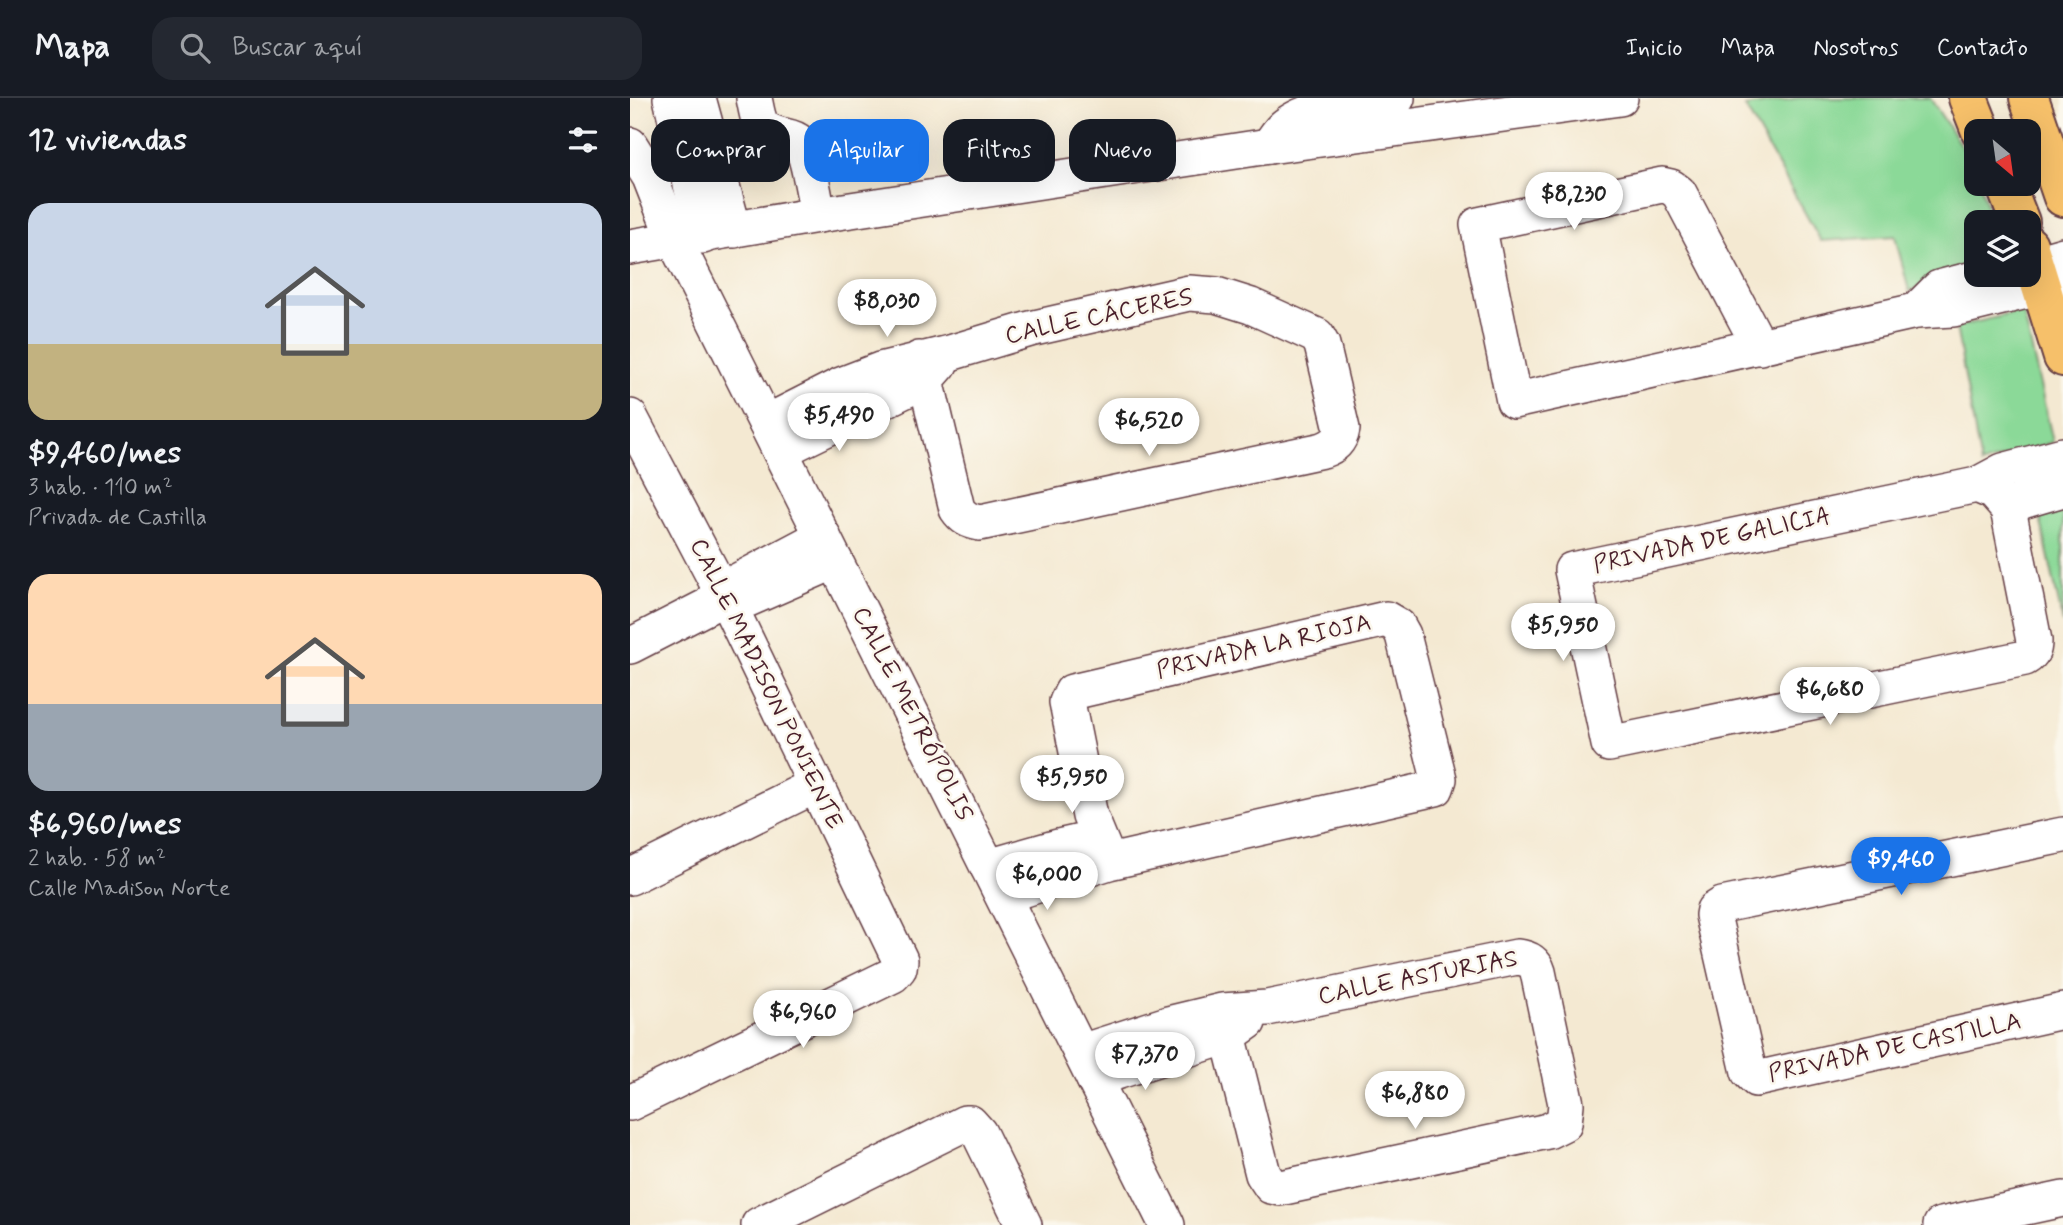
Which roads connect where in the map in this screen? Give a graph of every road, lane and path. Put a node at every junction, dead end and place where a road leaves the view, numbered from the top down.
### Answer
1 (754, 98) edge
2 (1397, 98) edge
3 (1620, 98) edge
4 (1968, 98) edge
5 (2029, 98) edge
6 (682, 106) edge
7 (1976, 119) edge
8 (630, 137) edge
9 (630, 145) edge
10 (1269, 146) junction
11 (2060, 177) edge
12 (818, 215) junction
13 (704, 236) junction
14 (630, 247) edge
15 (2043, 267) edge
16 (1964, 282) edge
17 (1916, 311) junction
18 (1760, 347) junction
19 (2063, 356) edge
20 (932, 364) junction
21 (630, 417) edge
22 (773, 437) junction
23 (2063, 455) edge
24 (1977, 485) junction
25 (2063, 489) edge
26 (2008, 509) junction
27 (829, 548) junction
28 (720, 601) junction
29 (630, 646) edge
30 (816, 785) junction
31 (2063, 835) edge
32 (1103, 850) junction
33 (630, 877) edge
34 (996, 882) junction
35 (2063, 1011) edge
36 (1225, 1023) junction
37 (1088, 1066) junction
38 (630, 1103) edge
39 (2063, 1199) edge
40 (759, 1225) edge
41 (1024, 1225) edge
42 (1167, 1225) edge
43 (1941, 1225) edge

1 - 12 street
2 - 10 street
3 - 10 street
4 - 7 main road
5 - 11 main road
6 - 8 street
6 - 13 street
9 - 13 street
10 - 12 street
12 - 13 street
13 - 14 street
13 - 22 street, CALLE METRÓPOLIS
15 - 17 street
15 - 19 main road
16 - 17 street
17 - 18 street
18 - 18 street
20 - 20 street, CALLE CÁCERES
20 - 22 street, CALLE CÁCERES
21 - 28 street, CALLE MADISON PONIENTE
22 - 27 street, CALLE METRÓPOLIS
23 - 24 street, PRIVADA DE GALICIA
24 - 26 street
24 - 26 street, PRIVADA DE GALICIA
25 - 26 street
27 - 28 street
27 - 34 street, CALLE METRÓPOLIS
28 - 29 street
28 - 30 street, CALLE MADISON PONIENTE
30 - 33 street
30 - 38 street, CALLE MADISON PONIENTE
31 - 35 street, PRIVADA DE CASTILLA
32 - 32 street, PRIVADA LA RIOJA
32 - 34 street, PRIVADA LA RIOJA
34 - 37 street, CALLE METRÓPOLIS
36 - 36 street, CALLE ASTURIAS
36 - 37 street, CALLE ASTURIAS
37 - 42 street, CALLE METRÓPOLIS
39 - 43 street
40 - 41 street

